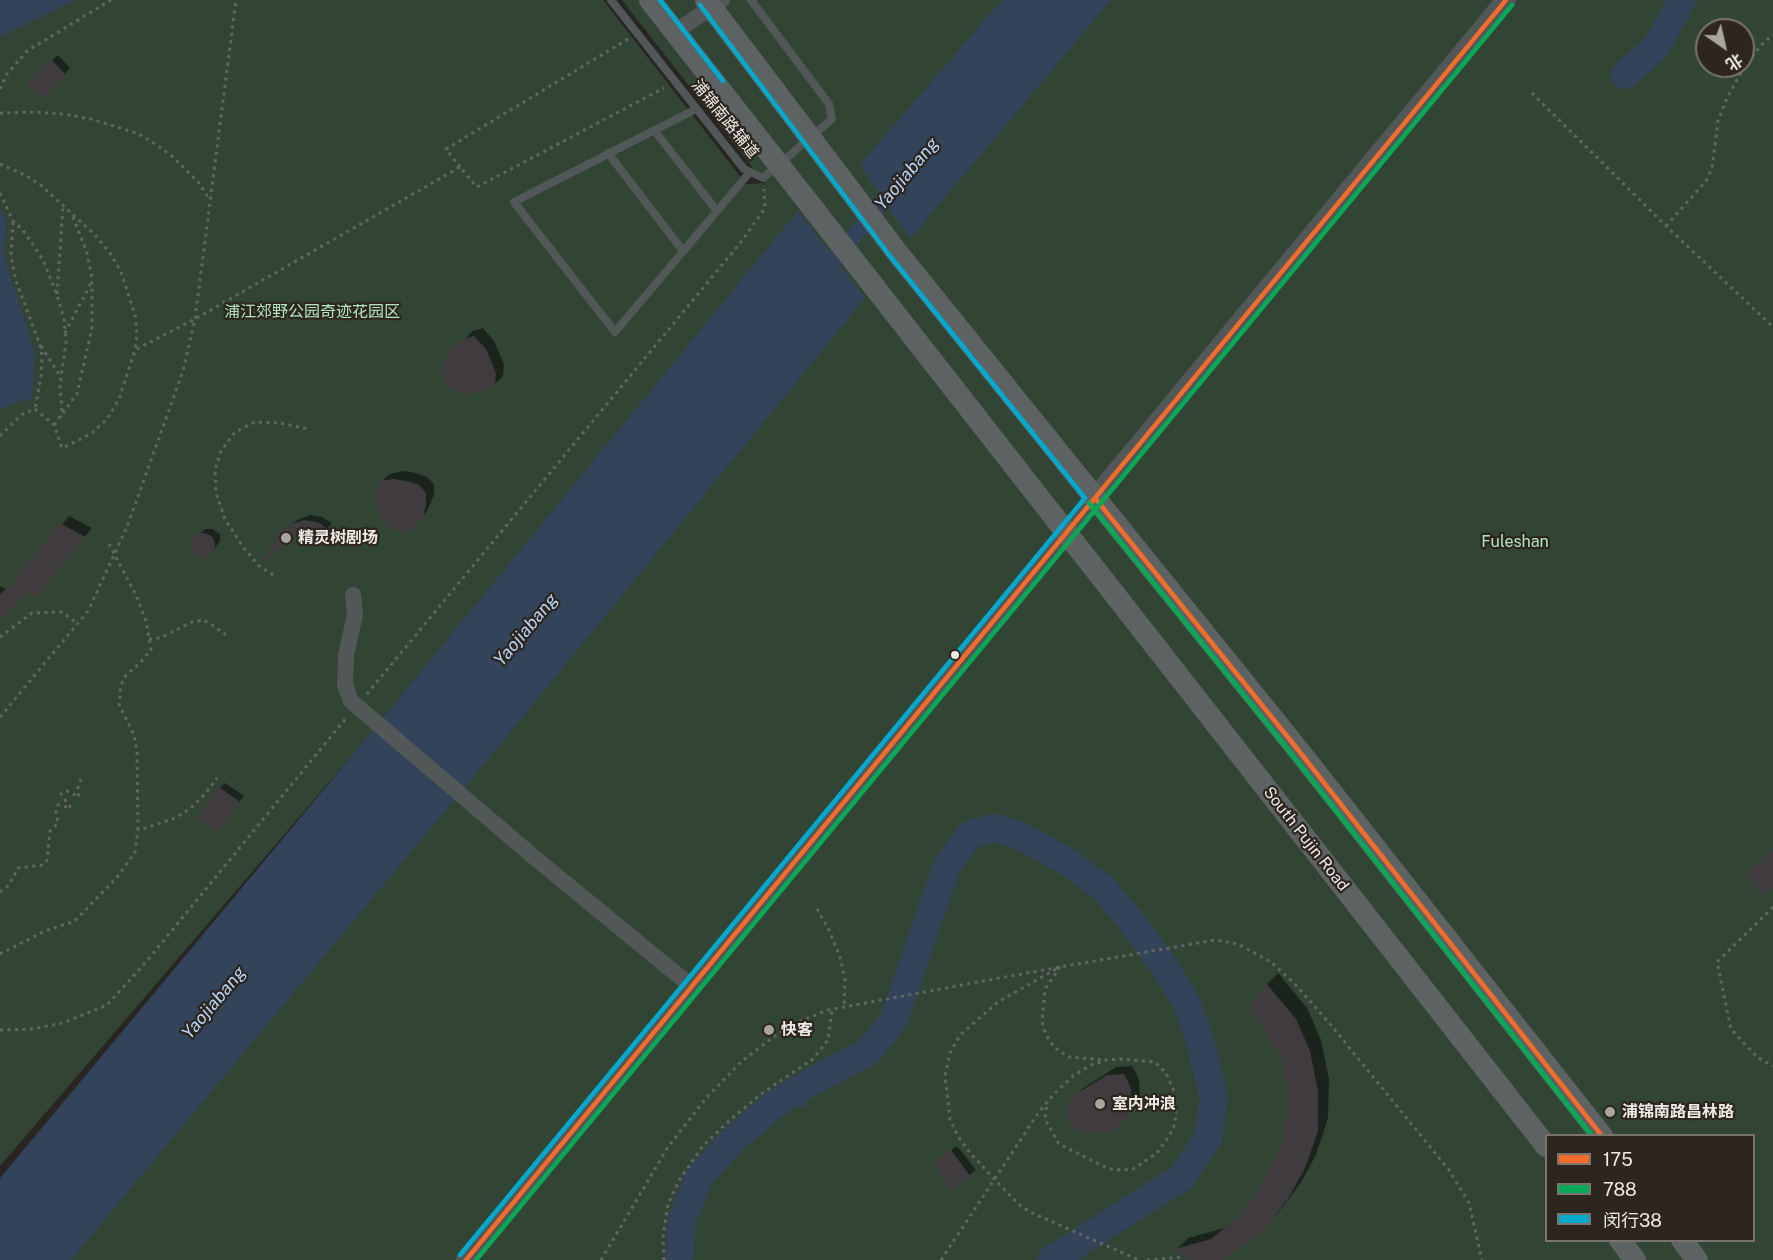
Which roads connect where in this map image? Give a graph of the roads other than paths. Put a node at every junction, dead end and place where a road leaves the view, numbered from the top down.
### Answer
1 (611, 0) edge
2 (650, 0) edge
3 (751, 0) edge
4 (1506, 0) edge
5 (713, 2) edge
6 (675, 32) junction
7 (696, 109) junction
8 (654, 130) junction
9 (608, 153) junction
10 (750, 172) junction
11 (717, 211) junction
12 (683, 251) junction
13 (1095, 498) junction
14 (1066, 531) junction
15 (353, 595) dead end
16 (692, 986) junction
17 (1600, 1134) edge
18 (1545, 1145) edge
19 (1622, 1242) edge
20 (1683, 1242) edge
21 (466, 1260) edge
22 (1635, 1260) edge
23 (1696, 1260) edge

1 - 7 lane, 浦锦南路辅道
2 - 6 main road, South Pujin Road
3 - 10 lane, 浦锦南路辅道
4 - 13 street
5 - 6 street
5 - 13 main road
6 - 14 main road, South Pujin Road
7 - 8 lane
7 - 10 lane, 浦锦南路辅道
8 - 9 lane
8 - 11 lane
9 - 12 lane
9 - 12 lane
10 - 11 lane
11 - 12 lane
13 - 14 street
13 - 17 main road
14 - 16 street
14 - 18 main road, South Pujin Road
15 - 16 street
16 - 21 street
19 - 22 main road
20 - 23 main road

